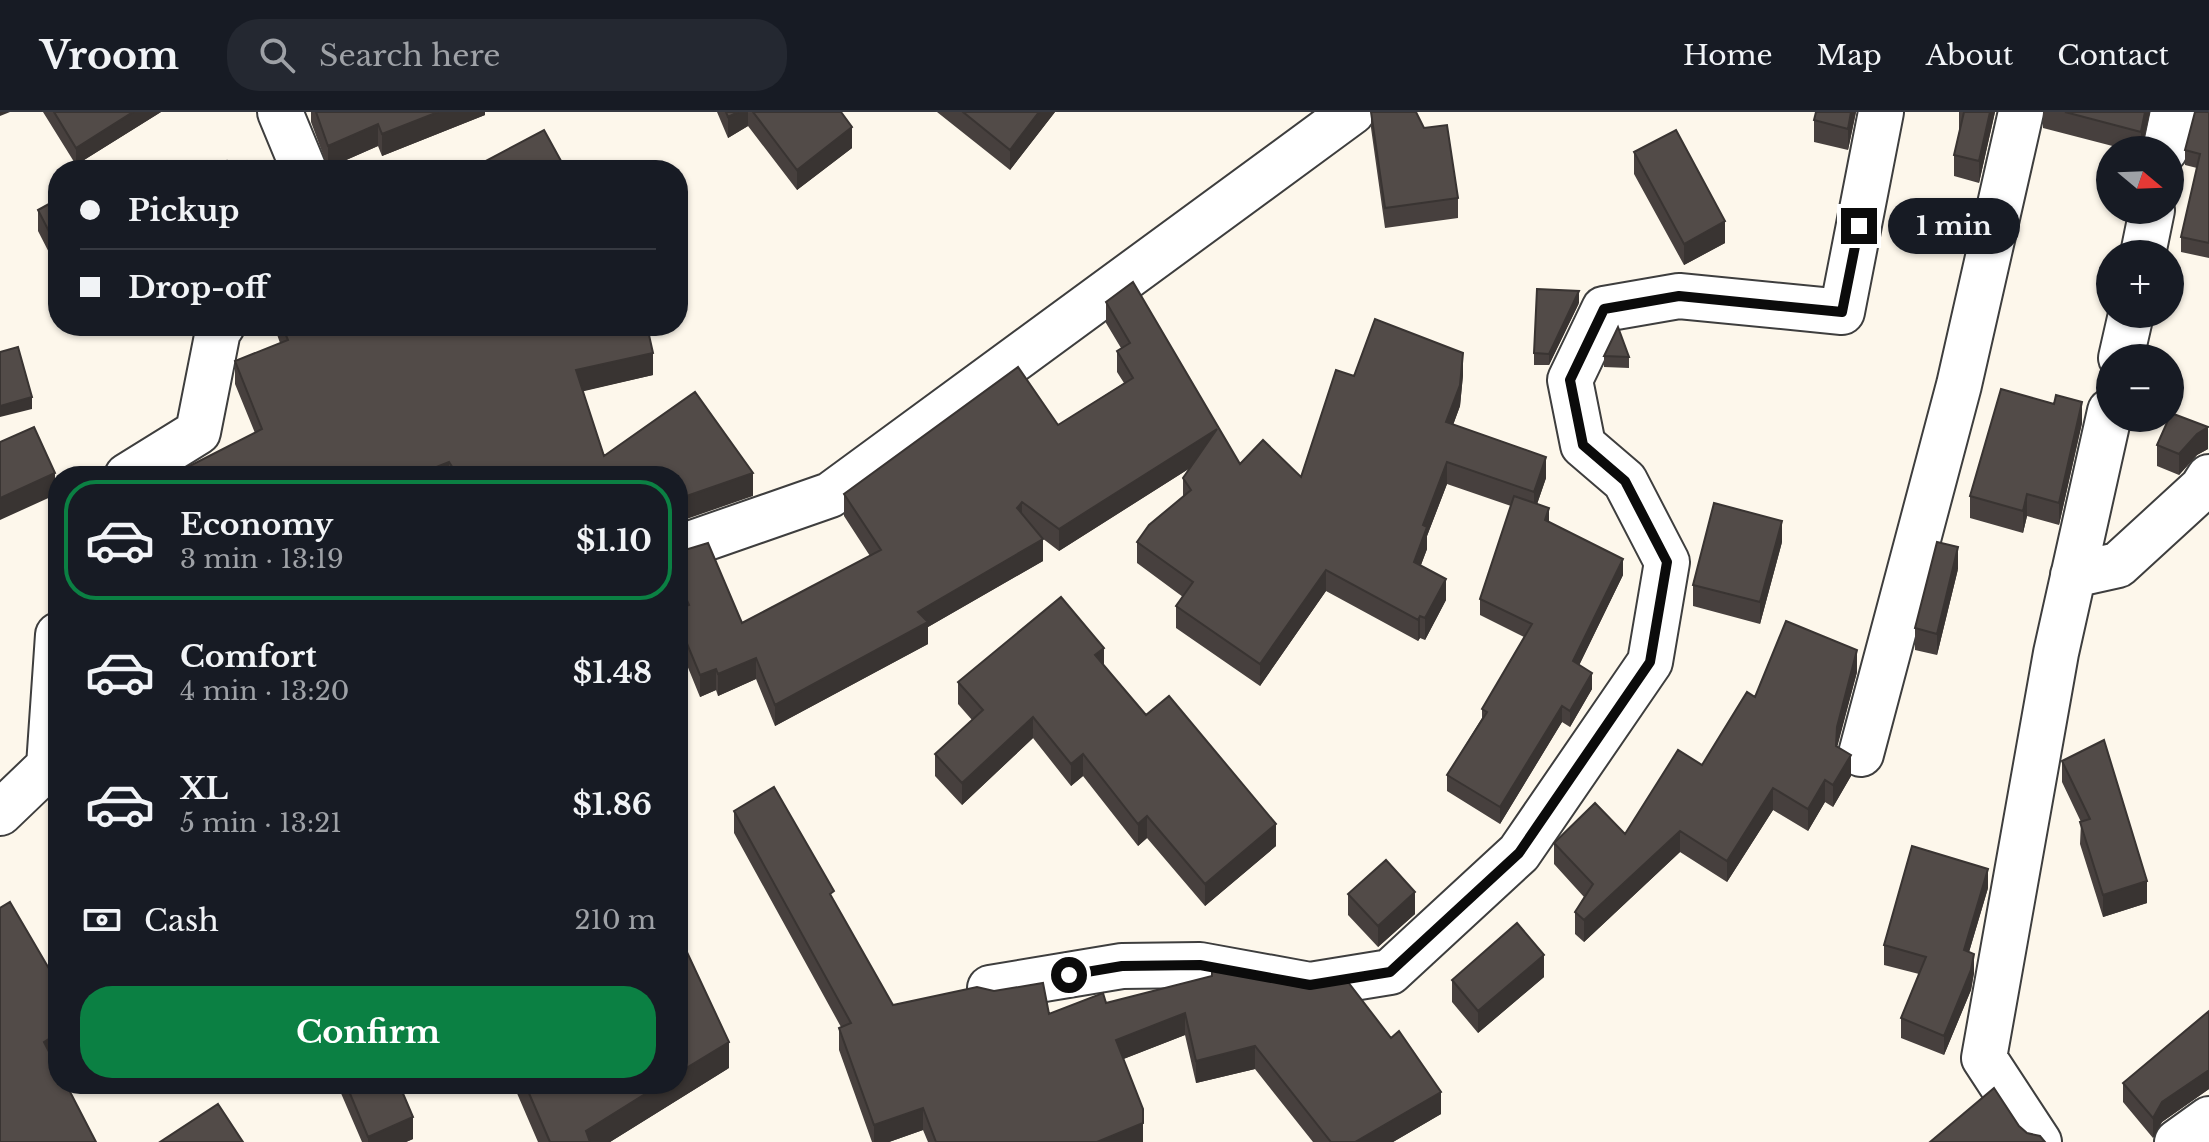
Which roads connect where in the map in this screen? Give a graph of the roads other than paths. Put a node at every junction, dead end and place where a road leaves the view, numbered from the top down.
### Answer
1 (280, 112) edge
2 (1352, 112) edge
3 (1881, 112) edge
4 (2021, 112) edge
5 (2173, 112) edge
6 (2168, 136) edge
7 (300, 160) edge
8 (217, 336) edge
9 (2105, 432) edge
10 (143, 466) edge
11 (2209, 477) edge
12 (688, 545) edge
13 (2073, 575) junction
14 (1861, 754) dead end
15 (48, 769) edge
16 (0, 813) edge
17 (990, 988) edge
18 (2209, 1119) edge
19 (2039, 1142) edge
20 (2177, 1142) edge

1 - 7 street
2 - 12 street
3 - 17 street
4 - 14 street
5 - 6 street
8 - 10 street
9 - 13 street
11 - 13 street
13 - 19 street
15 - 16 street
18 - 20 street

